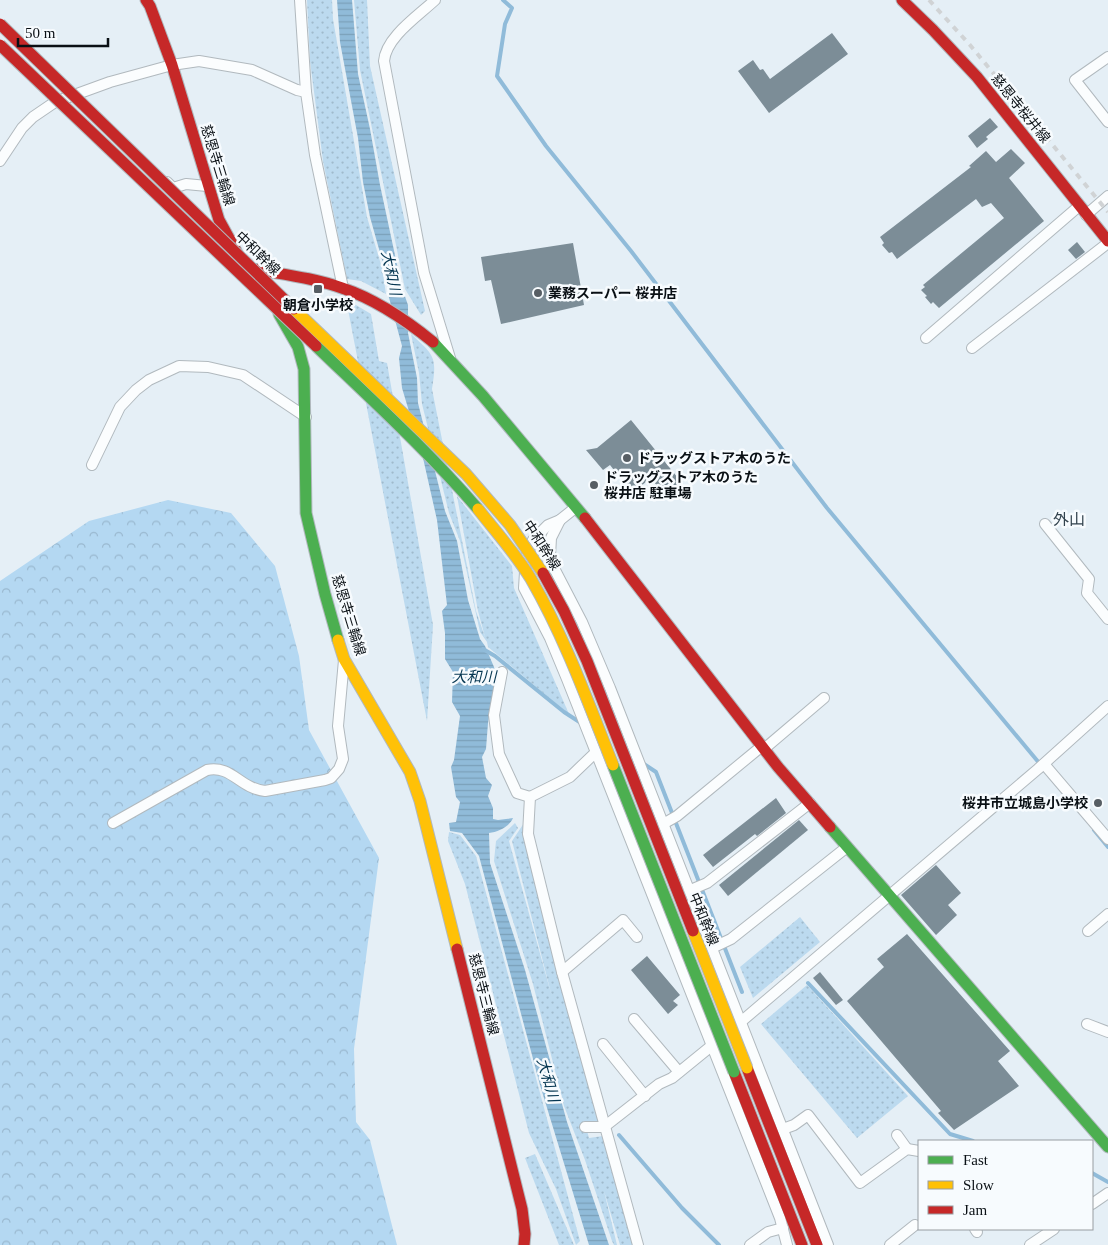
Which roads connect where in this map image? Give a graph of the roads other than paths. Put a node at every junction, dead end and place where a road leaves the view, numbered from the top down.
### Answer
1 (146, 0) edge
2 (300, 0) edge
3 (435, 0) edge
4 (902, 0) edge
5 (0, 19) edge
6 (0, 24) edge
7 (0, 45) edge
8 (0, 51) edge
9 (1108, 57) edge
10 (172, 65) junction
11 (306, 92) junction
12 (78, 94) junction
13 (54, 102) junction
14 (1108, 122) edge
15 (0, 162) edge
16 (208, 186) junction
17 (1108, 196) edge
18 (1082, 211) junction
19 (1108, 242) edge
20 (244, 268) junction
21 (343, 288) junction
22 (926, 338) dead end
23 (972, 348) dead end
24 (451, 361) junction
25 (306, 417) junction
26 (92, 465) dead end
27 (575, 508) junction
28 (560, 520) junction
29 (1044, 524) dead end
30 (1108, 619) edge
31 (344, 659) junction
32 (502, 672) dead end
33 (824, 698) dead end
34 (1108, 706) edge
35 (763, 747) junction
36 (596, 752) junction
37 (1042, 765) junction
38 (530, 797) junction
39 (810, 803) junction
40 (113, 823) dead end
41 (662, 824) junction
42 (1108, 839) edge
43 (847, 847) junction
44 (688, 891) junction
45 (889, 896) junction
46 (1108, 914) edge
47 (1088, 931) dead end
48 (637, 937) dead end
49 (712, 948) junction
50 (562, 972) junction
51 (634, 1019) dead end
52 (740, 1022) junction
53 (1087, 1024) dead end
54 (1108, 1032) edge
55 (603, 1044) dead end
56 (712, 1046) junction
57 (679, 1072) junction
58 (645, 1096) junction
59 (585, 1127) dead end
60 (604, 1128) junction
61 (783, 1128) junction
62 (897, 1135) dead end
63 (1108, 1146) edge
64 (907, 1150) junction
65 (918, 1151) edge
66 (1108, 1193) edge
67 (1093, 1203) edge
68 (788, 1225) junction
69 (915, 1225) dead end
70 (1052, 1230) edge
71 (524, 1245) edge
72 (638, 1245) edge
73 (750, 1245) edge
74 (788, 1245) edge
75 (800, 1245) edge
76 (817, 1245) edge
77 (828, 1245) edge
78 (890, 1245) edge
79 (1030, 1245) edge

1 - 10 main road, 慈恩寺三輪線
2 - 11 street
3 - 24 street
4 - 18 main road, 慈恩寺桜井線
5 - 12 street
6 - 76 main road, 中和幹線, bridge
7 - 68 main road, 中和幹線, bridge
8 - 13 street
9 - 14 street
10 - 11 street
10 - 12 street
10 - 16 main road, 慈恩寺三輪線
11 - 21 street
12 - 13 street
12 - 16 street
13 - 15 street
13 - 20 street
16 - 20 main road, 慈恩寺三輪線
17 - 18 street
18 - 19 main road, 慈恩寺桜井線
18 - 22 street
19 - 23 street
20 - 21 main road
20 - 25 main road, 慈恩寺三輪線
21 - 24 main road
24 - 27 main road
25 - 26 street
25 - 31 main road, 慈恩寺三輪線
27 - 28 street
27 - 35 main road
28 - 36 street
28 - 41 street
29 - 30 street
31 - 40 street
31 - 71 main road, 慈恩寺三輪線
32 - 38 street
33 - 35 street
34 - 37 street
35 - 39 main road
35 - 41 street
36 - 38 street
36 - 56 street
37 - 42 street
37 - 45 street
38 - 50 street
39 - 43 main road
39 - 44 street
41 - 44 street
43 - 45 main road
43 - 49 street
44 - 49 street
45 - 52 street
45 - 63 main road
46 - 47 street
48 - 50 street
49 - 52 street
50 - 60 street
51 - 57 street
52 - 56 street
52 - 61 street
53 - 54 street
55 - 58 street
56 - 57 street
56 - 68 street
57 - 58 street
58 - 60 street
59 - 60 street
60 - 72 street
61 - 64 street
61 - 77 street
62 - 64 street
64 - 65 street
66 - 67 street
68 - 73 street
68 - 74 street
68 - 75 main road, 中和幹線
69 - 78 street
70 - 79 street

